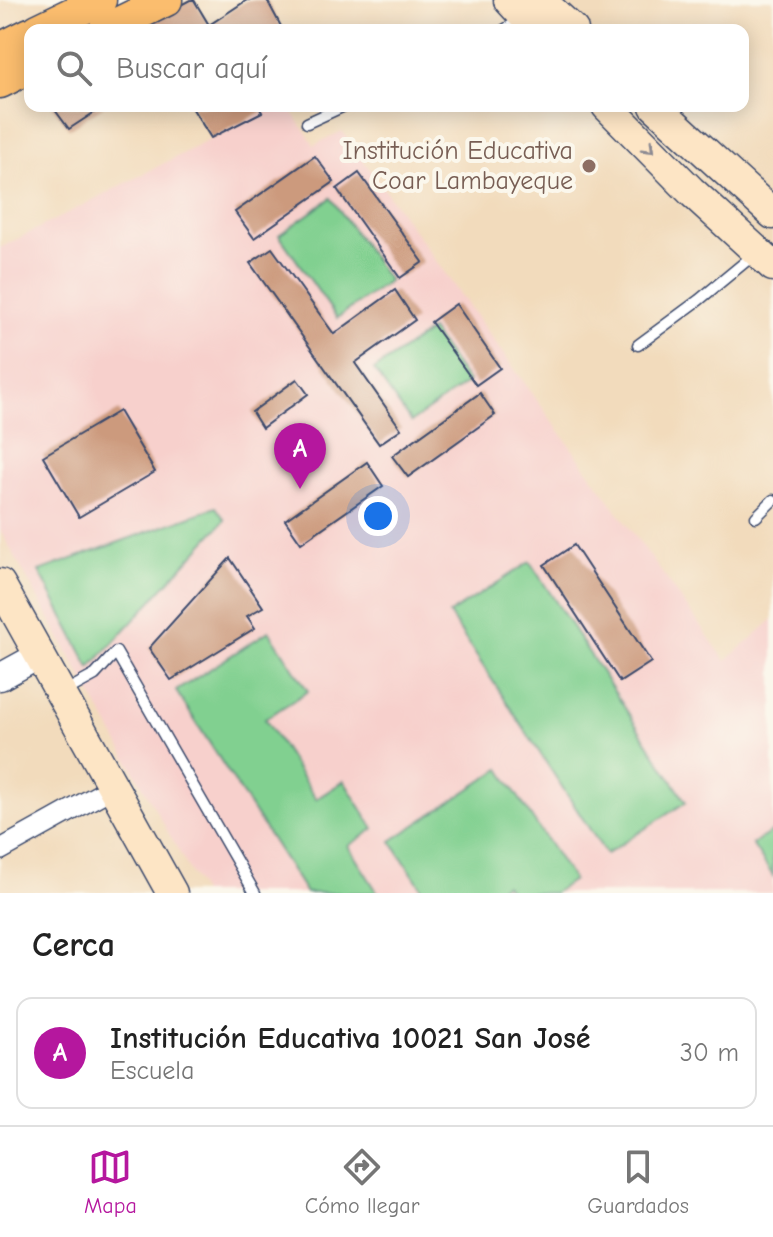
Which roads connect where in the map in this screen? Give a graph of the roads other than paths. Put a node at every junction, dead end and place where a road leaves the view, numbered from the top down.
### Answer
1 (100, 0) edge
2 (166, 0) edge
3 (523, 15) edge
4 (50, 24) edge
5 (117, 24) edge
6 (553, 24) edge
7 (24, 37) edge
8 (0, 49) edge
9 (24, 70) edge
10 (0, 82) edge
11 (331, 112) edge
12 (613, 112) edge
13 (662, 112) edge
14 (307, 123) dead end
15 (773, 214) edge
16 (765, 259) edge
17 (638, 345) dead end
18 (773, 500) edge
19 (756, 517) dead end
20 (0, 584) edge
21 (40, 655) junction
22 (0, 677) edge
23 (61, 693) junction
24 (113, 787) junction
25 (0, 850) edge
26 (172, 893) edge
27 (255, 893) edge

1 - 4 main road
2 - 5 main road
3 - 6 main road
7 - 8 main road
9 - 10 main road
11 - 14 lane
12 -> 16 main road
13 - 15 main road
16 - 17 lane
18 - 19 lane
20 - 21 main road
21 - 22 street
21 - 23 main road
23 - 24 main road
23 - 27 lane
24 - 25 street
24 - 26 main road

